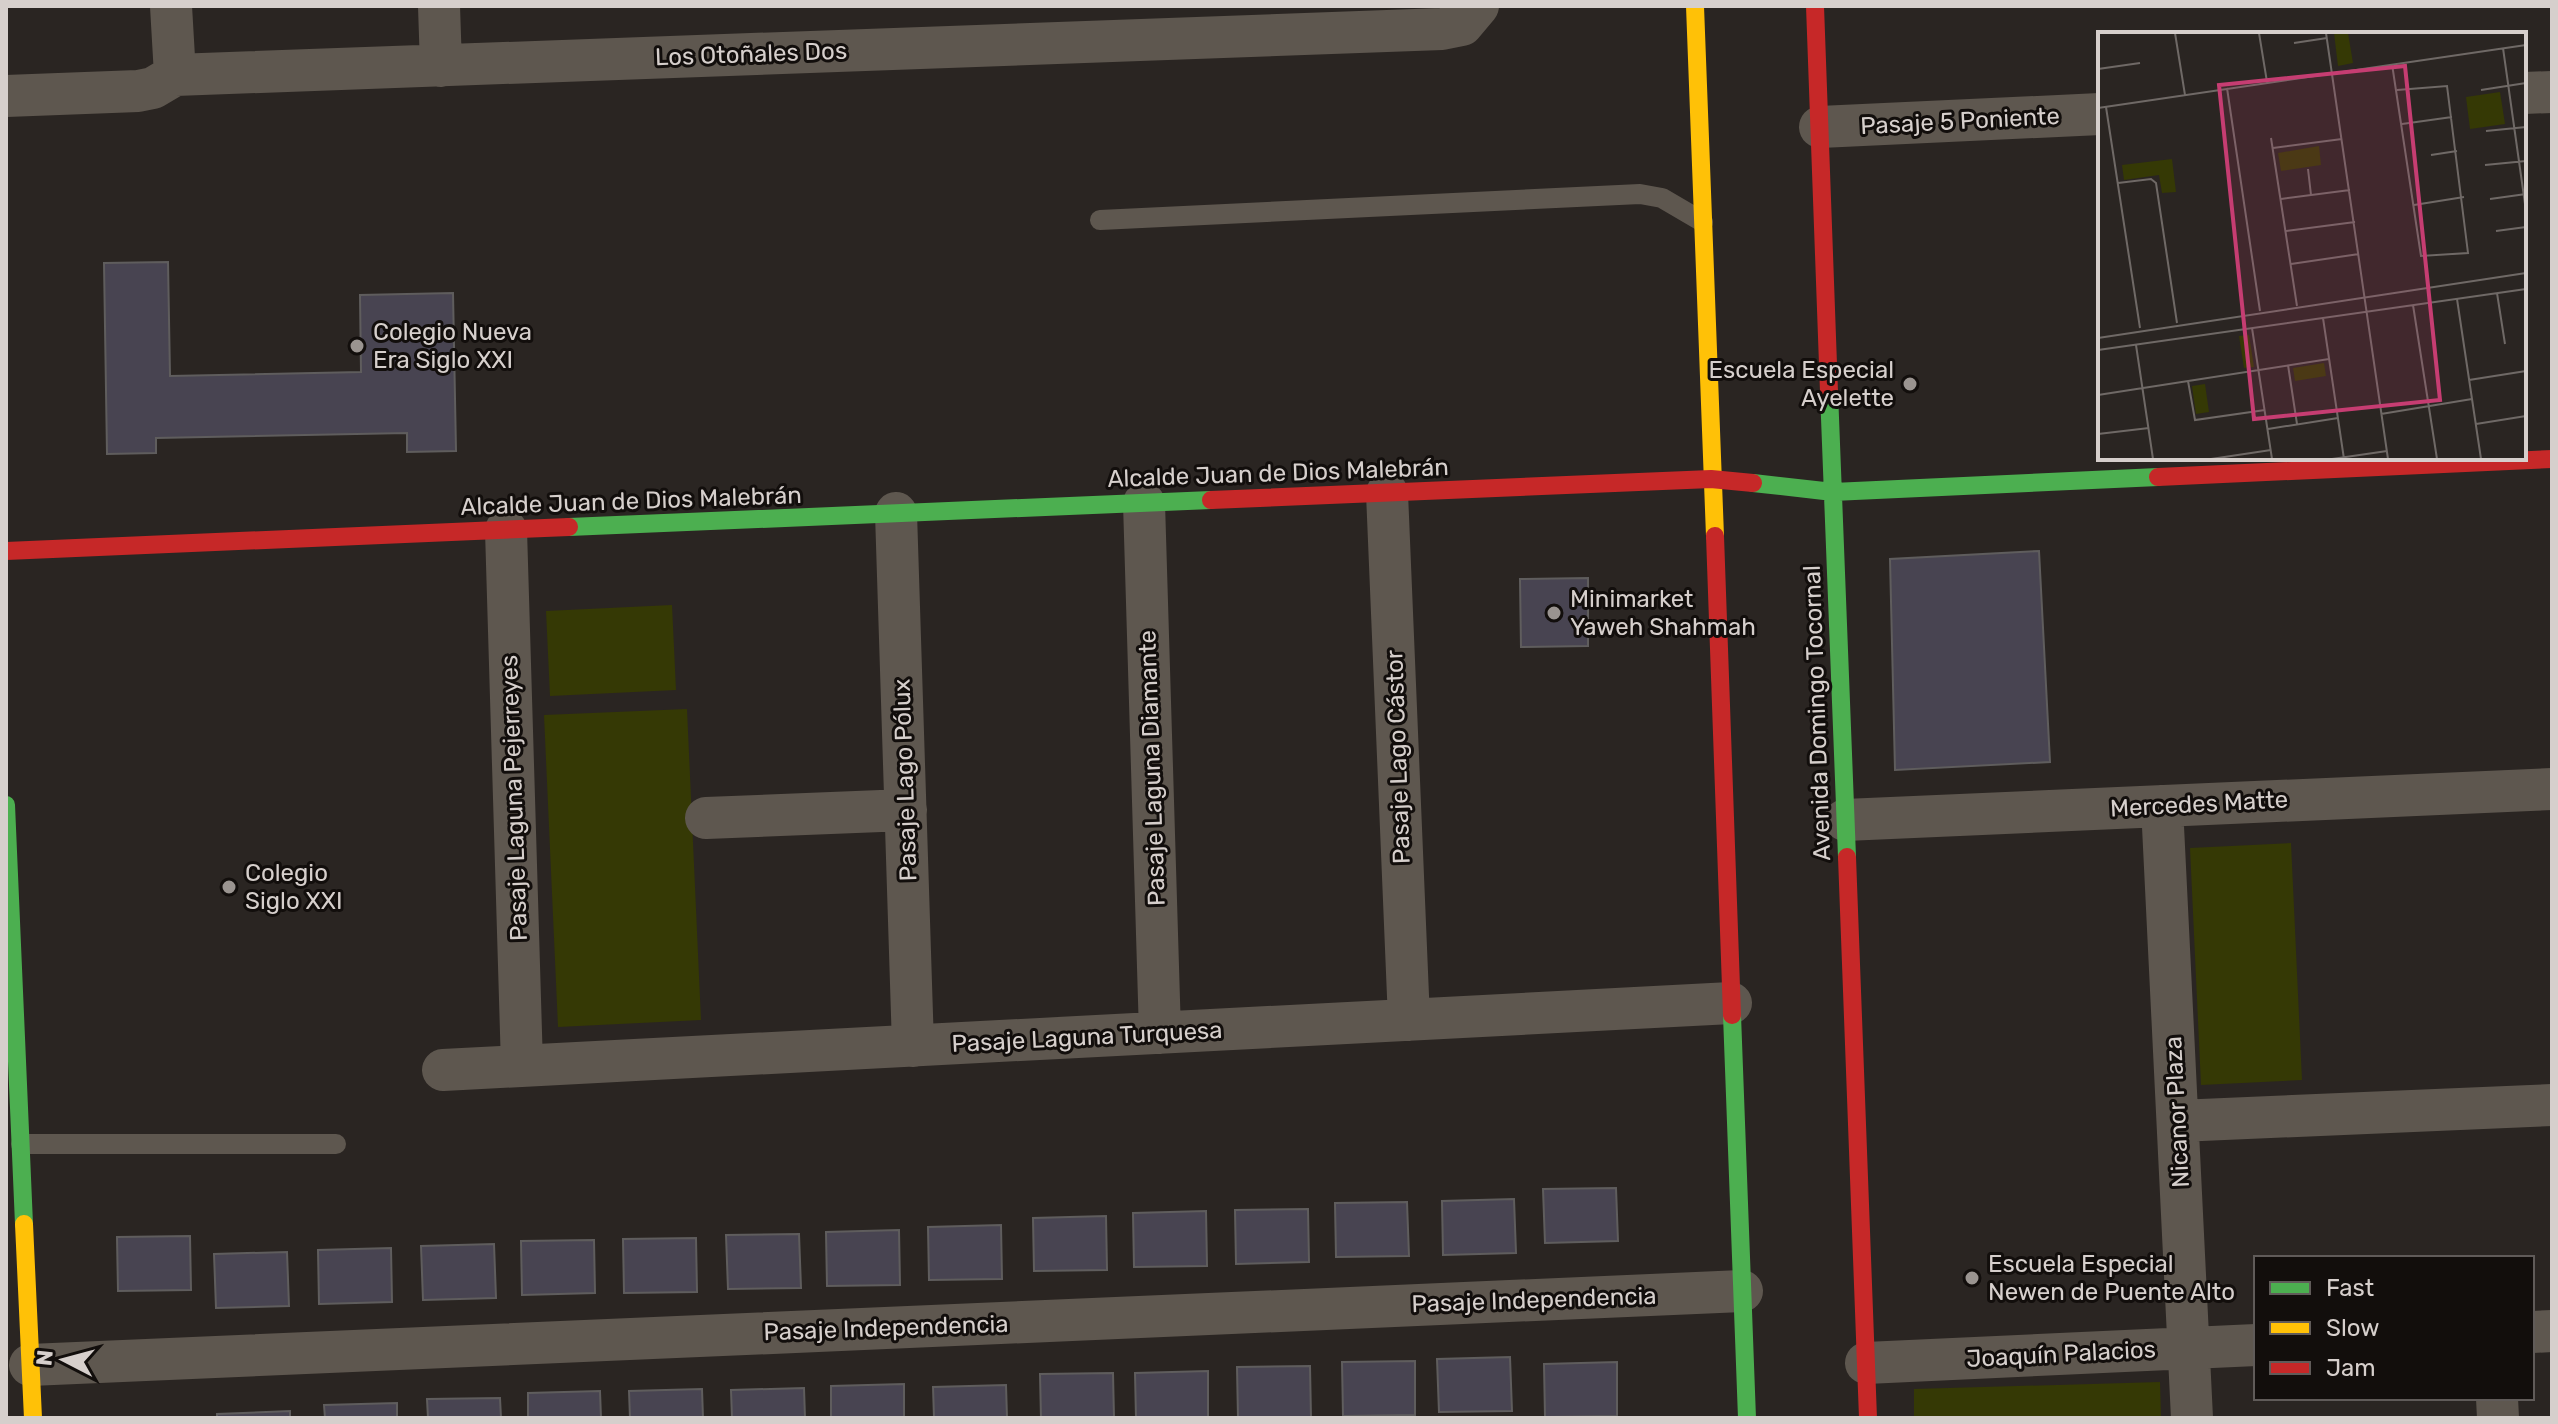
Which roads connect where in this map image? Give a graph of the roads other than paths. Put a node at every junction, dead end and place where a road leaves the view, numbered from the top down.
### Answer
1 (171, 6) edge
2 (439, 6) edge
3 (1478, 6) edge
4 (1695, 6) edge
5 (1815, 6) edge
6 (1268, 20) edge
7 (1060, 24) edge
8 (441, 66) junction
9 (175, 75) junction
10 (11, 86) edge
11 (2552, 92) edge
12 (2526, 93) edge
13 (2098, 114) edge
14 (1820, 127) junction
15 (1100, 220) dead end
16 (1703, 222) junction
17 (2552, 459) edge
18 (1711, 479) junction
19 (1833, 492) junction
20 (1387, 493) junction
21 (1144, 503) junction
22 (896, 513) junction
23 (506, 530) junction
24 (6, 551) edge
25 (2552, 789) edge
26 (6, 805) edge
27 (2162, 806) junction
28 (906, 810) junction
29 (706, 818) dead end
30 (1845, 820) junction
31 (1731, 1003) junction
32 (1409, 1020) junction
33 (1160, 1033) junction
34 (913, 1046) junction
35 (12, 1058) edge
36 (522, 1066) junction
37 (443, 1070) dead end
38 (2552, 1105) edge
39 (2178, 1121) junction
40 (21, 1144) junction
41 (336, 1144) dead end
42 (1742, 1291) junction
43 (2254, 1345) edge
44 (2189, 1348) junction
45 (1866, 1363) junction
46 (30, 1365) junction
47 (33, 1418) edge
48 (1747, 1418) edge
49 (1868, 1418) edge
50 (2192, 1418) edge

1 - 9 street
2 - 8 street
3 - 6 street, Los Otoñales Dos
4 - 16 street
5 - 14 street, Avenida Domingo Tocornal
6 - 7 street, Los Otoñales Dos
7 - 8 street, Los Otoñales Dos
8 - 9 street, Los Otoñales Dos
9 - 10 street, Los Otoñales Dos
11 - 12 street
13 - 14 street, Pasaje 5 Poniente
14 - 19 street, Avenida Domingo Tocornal
15 - 16 lane
16 - 18 street
17 - 19 street, Alcalde Juan de Dios Malebrán
18 - 19 street, Alcalde Juan de Dios Malebrán
18 - 20 street, Alcalde Juan de Dios Malebrán
18 - 31 street
19 - 30 street, Avenida Domingo Tocornal
20 - 21 street, Alcalde Juan de Dios Malebrán
20 - 32 street, Pasaje Lago Cástor
21 - 22 street, Alcalde Juan de Dios Malebrán
21 - 33 street, Pasaje Laguna Diamante
22 - 23 street, Alcalde Juan de Dios Malebrán
22 - 28 street, Pasaje Lago Pólux
23 - 24 street, Alcalde Juan de Dios Malebrán
23 - 36 street, Pasaje Laguna Pejerreyes
25 - 27 street, Mercedes Matte
26 - 35 street
27 - 30 street, Mercedes Matte
27 - 39 street, Nicanor Plaza
28 - 29 street
28 - 34 street, Pasaje Lago Pólux
30 - 45 street, Avenida Domingo Tocornal
31 - 32 street, Pasaje Laguna Turquesa
31 - 42 street
32 - 33 street, Pasaje Laguna Turquesa
33 - 34 street, Pasaje Laguna Turquesa
34 - 36 street, Pasaje Laguna Turquesa
35 - 40 street
36 - 37 street, Pasaje Laguna Turquesa
38 - 39 street
39 - 44 street, Nicanor Plaza
40 - 41 lane
40 - 46 street
42 - 46 street, Pasaje Independencia
42 - 48 street
43 - 44 street, Joaquín Palacios
44 - 45 street, Joaquín Palacios
44 - 50 street, Nicanor Plaza
45 - 49 street, Avenida Domingo Tocornal
46 - 47 street

